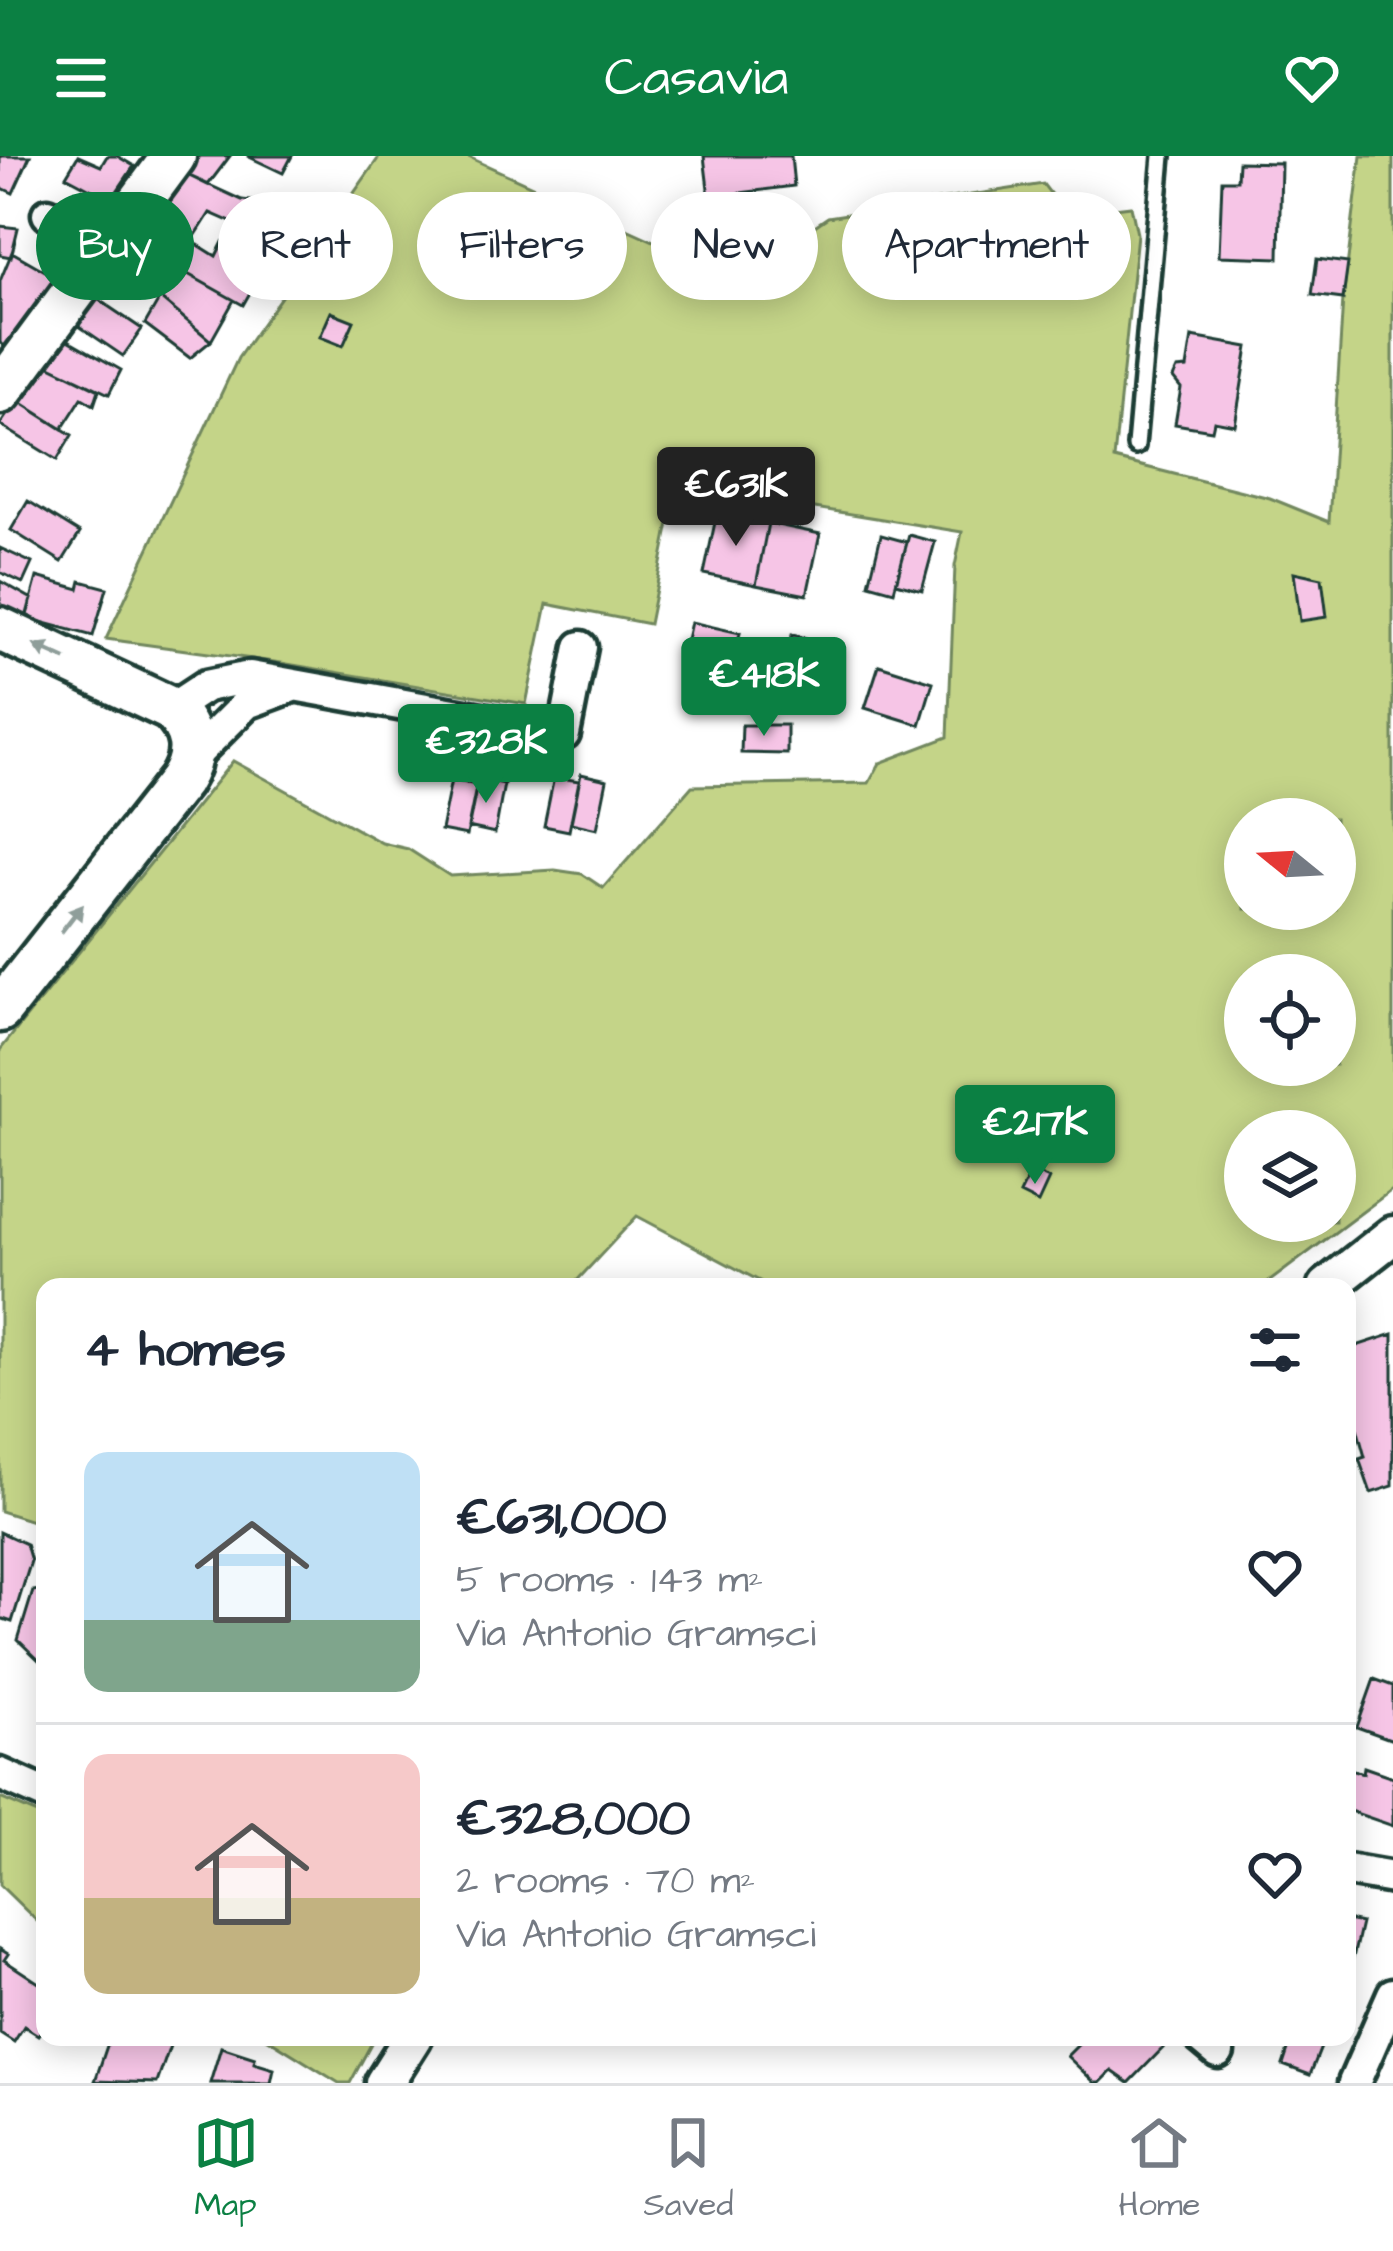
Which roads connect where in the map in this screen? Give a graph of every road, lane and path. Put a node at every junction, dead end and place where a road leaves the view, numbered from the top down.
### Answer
1 (174, 156) edge
2 (1162, 156) edge
3 (148, 192) edge
4 (65, 300) edge
5 (6, 373) edge
6 (1136, 446) dead end
7 (0, 629) edge
8 (581, 647) dead end
9 (299, 685) junction
10 (171, 709) junction
11 (191, 759) junction
12 (0, 1010) edge
13 (1393, 1235) edge
14 (1338, 1278) edge
15 (0, 1774) edge
16 (36, 1790) edge
17 (1356, 1872) edge
18 (1393, 1878) edge
19 (1393, 1994) edge
20 (409, 2046) edge
21 (393, 2080) edge
22 (1354, 2083) edge

1 - 3 main road
2 - 6 lane
4 - 5 main road
10 -> 7 main road
8 - 9 street
9 - 10 street
9 - 11 street
10 - 11 main road
12 -> 11 main road
13 - 14 street
15 - 16 street
17 - 18 street
19 - 22 street
20 - 21 street

